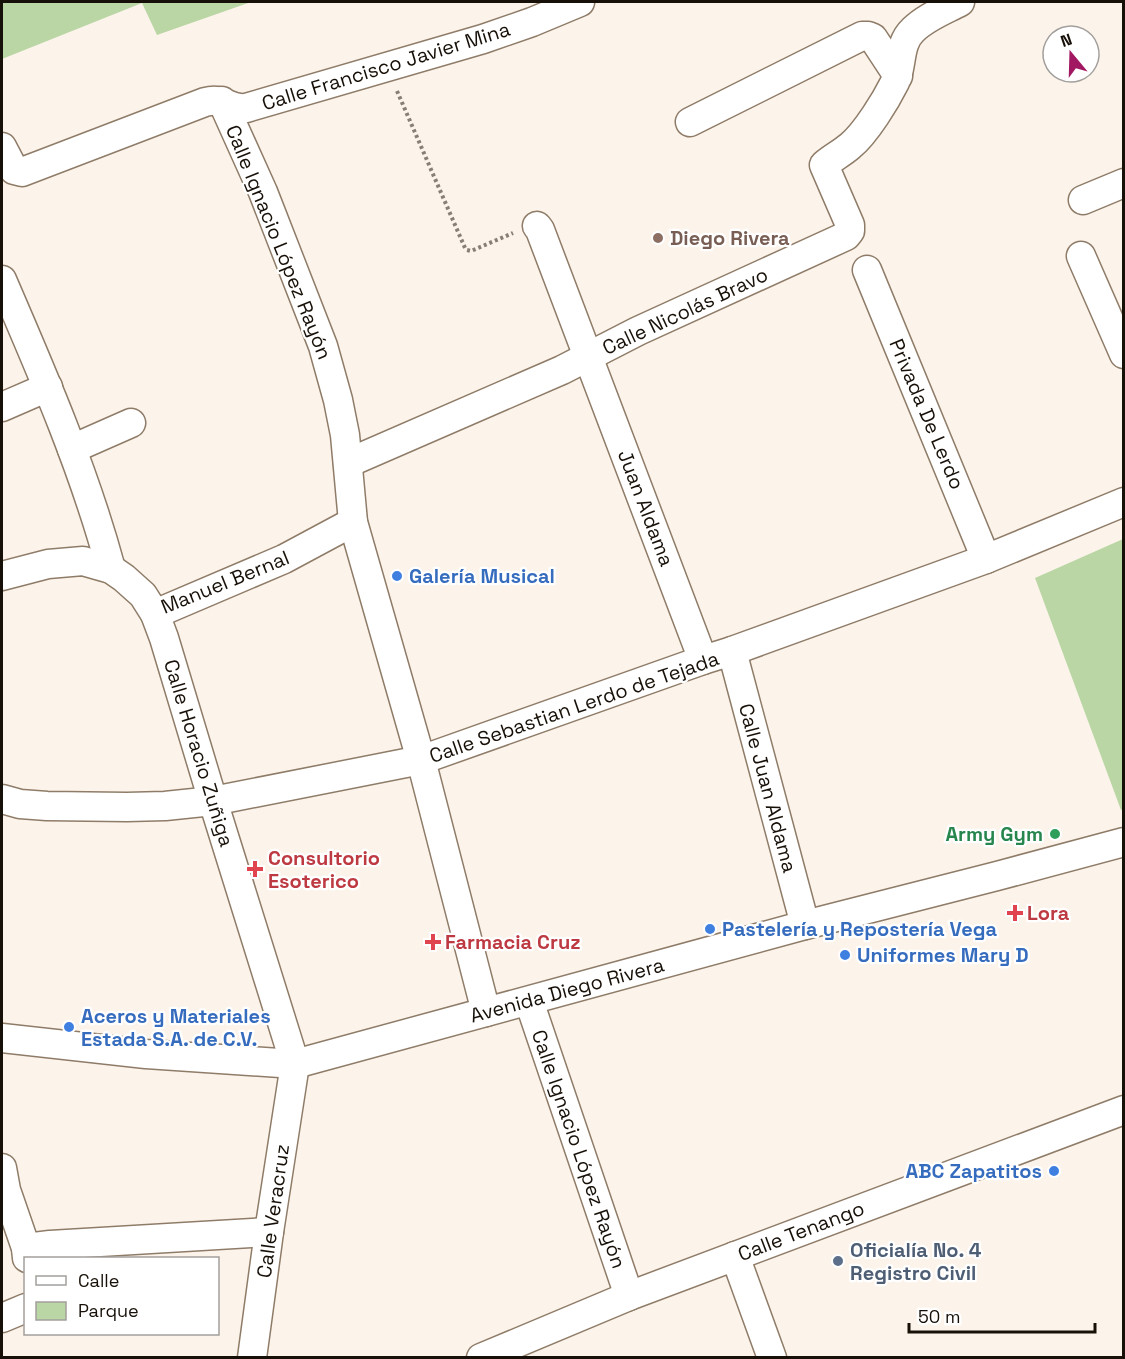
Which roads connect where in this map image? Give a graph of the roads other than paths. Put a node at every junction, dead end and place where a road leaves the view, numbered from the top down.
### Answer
1 (580, 2) edge
2 (960, 2) edge
3 (898, 76) junction
4 (222, 101) junction
5 (690, 122) dead end
6 (2, 147) edge
7 (1124, 183) edge
8 (1083, 200) dead end
9 (537, 226) road end
10 (1082, 256) dead end
11 (867, 270) dead end
12 (2, 280) edge
13 (1124, 354) edge
14 (589, 357) junction
15 (48, 387) junction
16 (2, 407) edge
17 (131, 423) dead end
18 (72, 448) junction
19 (348, 463) junction
20 (1124, 502) edge
21 (353, 522) junction
22 (986, 559) junction
23 (111, 569) junction
24 (2, 576) edge
25 (155, 614) junction
26 (732, 651) junction
27 (703, 660) junction
28 (421, 760) junction
29 (2, 799) edge
30 (213, 801) junction
31 (1124, 842) edge
32 (805, 925) junction
33 (529, 1001) junction
34 (486, 1012) junction
35 (2, 1038) edge
36 (295, 1064) junction
37 (1124, 1110) edge
38 (2, 1168) edge
39 (269, 1232) junction
40 (26, 1253) edge
41 (735, 1256) junction
42 (629, 1296) junction
43 (24, 1309) edge
44 (2, 1318) edge
45 (252, 1358) edge
46 (482, 1358) edge
47 (772, 1358) edge

1 - 4 street, Calle Francisco Javier Mina
2 - 3 street, Calle Nicolás Bravo
3 - 5 street
3 - 14 street, Calle Nicolás Bravo
4 - 6 street, Calle Francisco Javier Mina
4 - 19 street, Calle Ignacio López Rayón
7 - 8 street
9 - 14 street, Juan Aldama
10 - 13 street
11 - 22 street, Privada De Lerdo
12 - 15 street
14 - 19 street, Calle Nicolás Bravo
14 - 27 street, Juan Aldama
15 - 16 street
15 - 18 street
17 - 18 street
18 - 23 street
19 - 21 street, Calle Ignacio López Rayón
20 - 22 street, Calle Sebastian Lerdo de Tejada
21 - 25 street, Manuel Bernal
21 - 28 street, Calle Ignacio López Rayón
22 - 26 street, Calle Sebastian Lerdo de Tejada
23 - 24 street, Manuel Bernal
23 - 25 street, Manuel Bernal
25 - 30 street, Calle Horacio Zuñiga
26 - 27 street, Calle Sebastian Lerdo de Tejada
26 - 32 street, Calle Juan Aldama
27 - 28 street, Calle Sebastian Lerdo de Tejada
28 - 30 street, Calle Sebastian Lerdo de Tejada
28 - 34 street, Calle Ignacio López Rayón
29 - 30 street, Calle Sebastian Lerdo de Tejada
30 - 36 street, Calle Horacio Zuñiga
31 - 32 street, Avenida Diego Rivera
32 - 33 street, Avenida Diego Rivera
33 - 34 street, Avenida Diego Rivera
33 - 42 street, Calle Ignacio López Rayón
34 - 36 street, Avenida Diego Rivera
35 - 36 street, Avenida Diego Rivera
36 - 39 street, Calle Veracruz
37 - 41 street, Calle Tenango
38 - 40 street
39 - 40 street
39 - 45 street, Calle Veracruz
41 - 42 street, Calle Tenango
41 - 47 street
42 - 46 street, Calle Tenango
43 - 44 street

